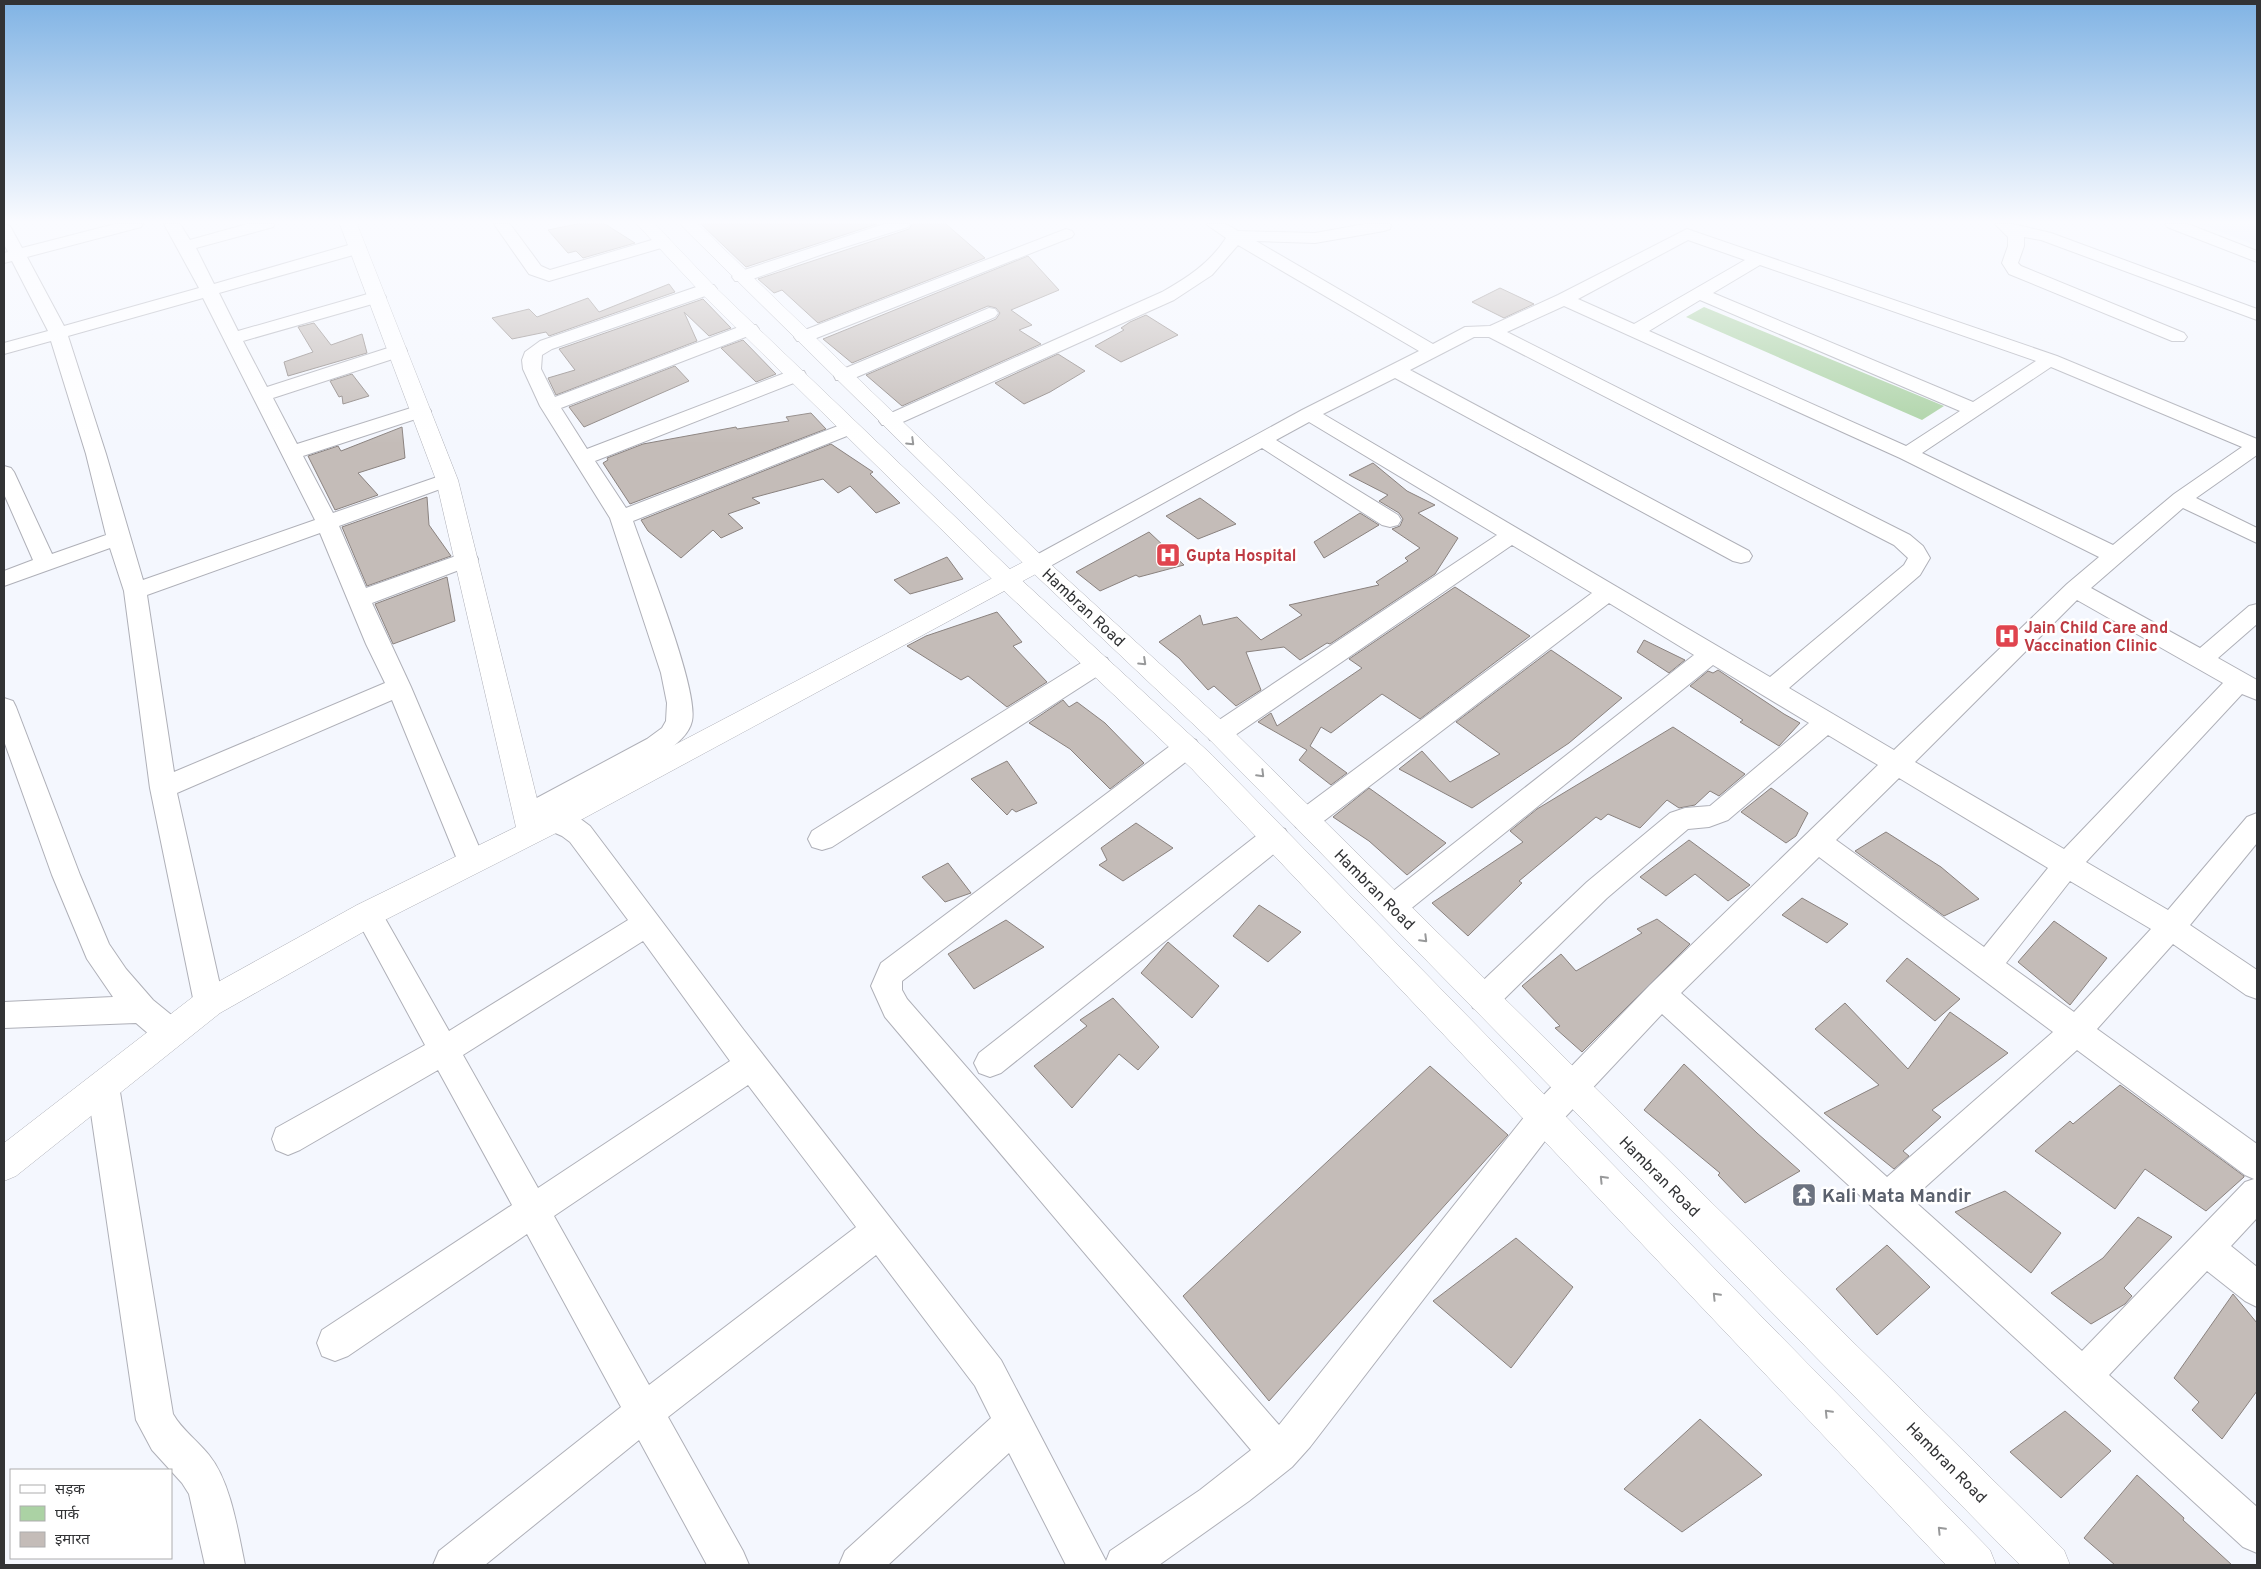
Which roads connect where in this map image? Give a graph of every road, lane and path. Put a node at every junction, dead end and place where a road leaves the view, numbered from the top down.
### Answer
1 (36, 297) edge
2 (186, 297) edge
3 (211, 297) edge
4 (377, 297) joint
5 (684, 297) edge
6 (717, 297) edge
7 (762, 297) edge
8 (905, 297) edge
9 (1165, 297) edge
10 (1341, 297) edge
11 (1567, 297) edge
12 (1694, 297) edge
13 (1708, 297) edge
14 (1872, 297) edge
15 (2082, 297) edge
16 (2211, 297) edge
17 (1564, 299) junction
18 (989, 313) dead end
19 (2257, 314) edge
20 (750, 329) junction
21 (1634, 331) junction
22 (1493, 332) junction
23 (58, 333) junction
24 (2178, 336) dead end
25 (803, 337) junction
26 (233, 338) junction
27 (4, 348) edge
28 (398, 351) junction
29 (1434, 351) junction
30 (2050, 360) junction
31 (1395, 370) junction
32 (797, 375) junction
33 (844, 376) junction
34 (262, 395) junction
35 (550, 406) junction
36 (1973, 409) junction
37 (421, 411) junction
38 (1309, 414) junction
39 (889, 421) junction
40 (850, 428) junction
41 (1262, 440) junction
42 (2257, 446) edge
43 (291, 453) junction
44 (1907, 454) junction
45 (583, 458) junction
46 (4, 472) edge
47 (447, 480) junction
48 (2181, 499) junction
49 (621, 518) junction
50 (1390, 520) dead end
51 (327, 523) junction
52 (1512, 535) junction
53 (2257, 536) edge
54 (118, 538) junction
55 (2114, 555) junction
56 (1741, 556) dead end
57 (467, 559) junction
58 (46, 564) junction
59 (1037, 564) junction
60 (4, 579) edge
61 (1007, 580) junction
62 (2074, 589) junction
63 (134, 591) junction
64 (1608, 592) junction
65 (359, 599) junction
66 (2257, 612) edge
67 (1710, 654) junction
68 (2202, 660) junction
69 (1098, 664) junction
70 (2249, 686) edge
71 (399, 687) junction
72 (1770, 690) junction
73 (4, 707) edge
74 (1826, 723) junction
75 (1219, 733) junction
76 (656, 746) joint
77 (1187, 747) junction
78 (1895, 764) junction
79 (163, 788) junction
80 (543, 816) junction
81 (1306, 820) junction
82 (2257, 824) edge
83 (1275, 837) junction
84 (822, 839) dead end
85 (1816, 841) junction
86 (471, 861) junction
87 (2066, 865) junction
88 (1393, 907) junction
89 (368, 914) junction
90 (646, 924) junction
91 (2171, 927) junction
92 (1987, 966) junction
93 (2257, 986) edge
94 (1661, 994) junction
95 (1484, 999) junction
96 (209, 1003) junction
97 (142, 1009) junction
98 (4, 1016) edge
99 (169, 1032) junction
100 (2076, 1032) junction
101 (443, 1051) junction
102 (990, 1063) dead end
103 (751, 1065) junction
104 (103, 1086) junction
105 (1572, 1088) junction
106 (1544, 1118) junction
107 (288, 1139) dead end
108 (4, 1164) edge
109 (2257, 1164) edge
110 (2257, 1194) edge
111 (1888, 1198) junction
112 (533, 1211) junction
113 (880, 1230) junction
114 (2207, 1248) junction
115 (2257, 1289) edge
116 (335, 1343) dead end
117 (2083, 1376) junction
118 (644, 1412) junction
119 (1014, 1423) junction
120 (1278, 1454) junction
121 (2257, 1533) edge
122 (225, 1565) edge
123 (453, 1565) edge
124 (729, 1565) edge
125 (859, 1565) edge
126 (1087, 1565) edge
127 (1125, 1565) edge
128 (1975, 1565) edge
129 (2049, 1565) edge

1 - 23 street
2 - 23 street
3 - 26 street
4 - 26 street
4 - 28 main road
5 - 35 street
6 - 20 main road, Hambran Road
7 - 25 main road, Hambran Road
8 - 25 street
9 - 39 street
10 - 29 street
11 - 17 street
12 - 21 street
13 - 36 street
14 - 30 street
15 - 24 street
16 - 19 street
17 - 21 street
17 - 22 street
18 - 33 street
20 - 32 main road, Hambran Road
20 - 35 street
21 - 44 street
22 - 29 street
22 - 72 street
23 - 27 street
23 - 54 street
25 - 33 main road, Hambran Road
26 - 34 street
28 - 34 street
28 - 37 main road
29 - 31 street
30 - 36 street
30 - 42 street
31 - 38 street
31 - 56 street
32 - 40 main road, Hambran Road
32 - 45 street
33 - 39 main road, Hambran Road
34 - 43 street
35 - 45 street
36 - 44 street
37 - 43 street
37 - 47 main road
38 - 41 street
38 - 52 street
39 -> 59 main road, Hambran Road
40 - 49 street
40 - 61 main road, Hambran Road
41 - 50 street
41 - 59 street
42 - 48 street
43 - 51 street
44 - 55 street
45 - 49 street
46 - 58 street
47 - 51 street
47 - 57 main road
48 - 53 street
48 - 55 street
49 - 76 street
51 - 63 street
51 - 65 street
52 - 64 street
52 - 75 street
54 - 58 street
54 - 63 street
55 - 62 street
57 - 65 street
57 - 80 main road
58 - 60 street
59 - 61 main road
59 -> 75 main road, Hambran Road
61 - 69 main road, Hambran Road
61 - 80 main road
62 - 68 street
62 - 78 street
63 - 79 street
64 - 67 street
64 - 81 street
65 - 71 street
66 - 68 street
67 - 72 street
67 - 88 street
68 - 70 street
69 - 77 main road, Hambran Road
69 - 84 street
70 - 87 street
71 - 79 street
71 - 86 street
72 - 74 street
73 - 97 street
74 - 78 street
74 - 95 street
75 -> 81 main road, Hambran Road
76 - 80 street
77 - 83 main road, Hambran Road
77 - 120 street
78 - 85 street
78 - 87 street
79 - 96 street
80 - 86 main road
80 - 90 street
81 - 88 main road, Hambran Road
82 - 91 street
83 - 102 street
83 - 106 main road, Hambran Road
85 - 92 street
85 - 94 street
86 - 89 main road
87 - 91 street
87 - 92 street
88 -> 95 main road, Hambran Road
89 - 96 main road
89 - 101 street
90 - 101 street
90 - 103 street
91 - 93 street
91 - 100 street
92 - 100 street
94 - 105 street
94 - 111 street
95 - 105 main road, Hambran Road
96 - 99 main road
97 - 98 street
97 - 99 street
99 - 104 main road
100 - 109 street
100 - 111 street
101 - 107 street
101 - 112 street
103 - 112 street
103 - 113 street
104 - 108 main road
104 - 122 street
105 - 106 street
105 - 129 main road, Hambran Road
106 - 120 street
128 -> 106 main road, Hambran Road
110 - 114 street
111 - 117 street
112 - 116 street
112 - 118 street
113 - 118 street
113 - 119 street
114 - 115 street
114 - 117 street
117 - 121 street
118 - 123 street
118 - 124 street
119 - 125 street
119 - 126 street
120 - 127 street

